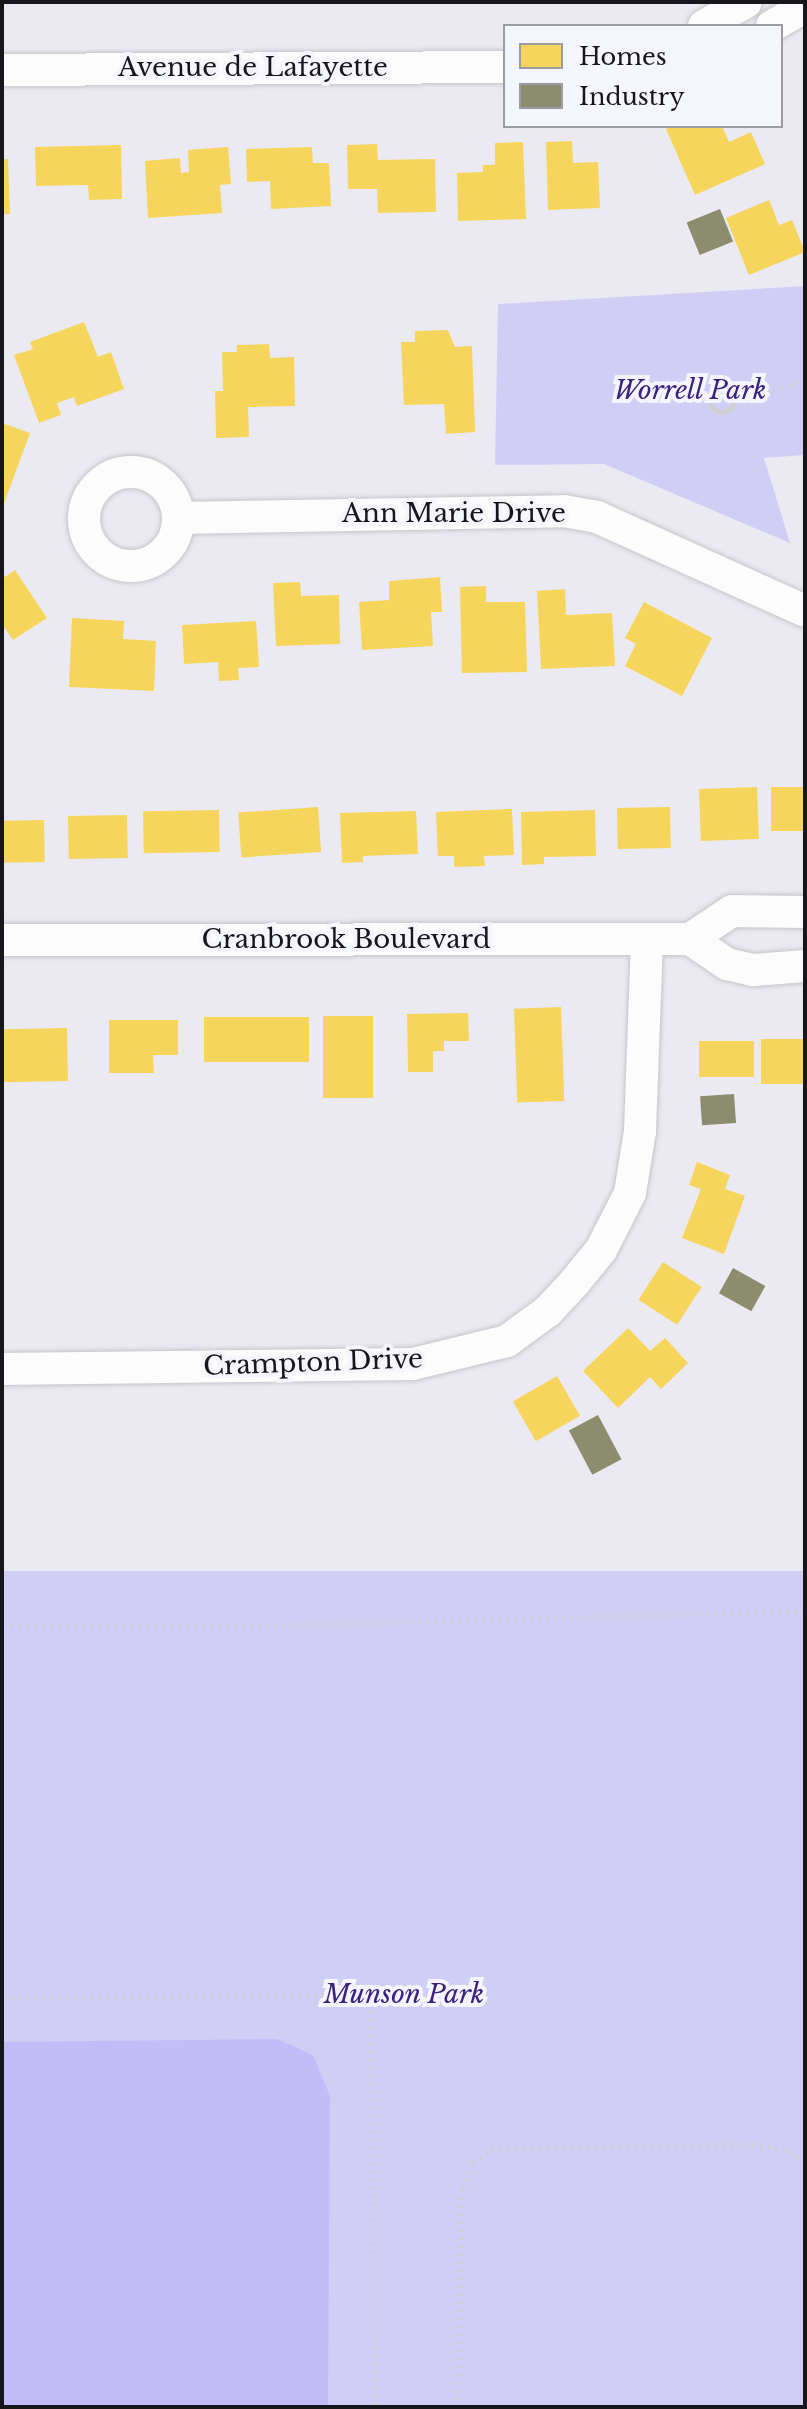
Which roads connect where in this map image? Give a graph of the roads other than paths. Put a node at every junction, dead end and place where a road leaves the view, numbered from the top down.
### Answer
1 (746, 2) edge
2 (805, 7) edge
3 (708, 24) edge
4 (775, 24) edge
5 (503, 67) edge
6 (2, 70) edge
7 (178, 518) dead end
8 (805, 611) edge
9 (805, 912) edge
10 (690, 939) junction
11 (2, 940) edge
12 (647, 940) junction
13 (805, 966) edge
14 (2, 1369) edge

1 - 3 street
2 - 4 street
5 - 6 street, Avenue de Lafayette
7 - 8 street, Ann Marie Drive
9 - 10 street
10 - 12 street, Cranbrook Boulevard
10 - 13 street
11 - 12 street, Cranbrook Boulevard
12 - 14 street, Crampton Drive

